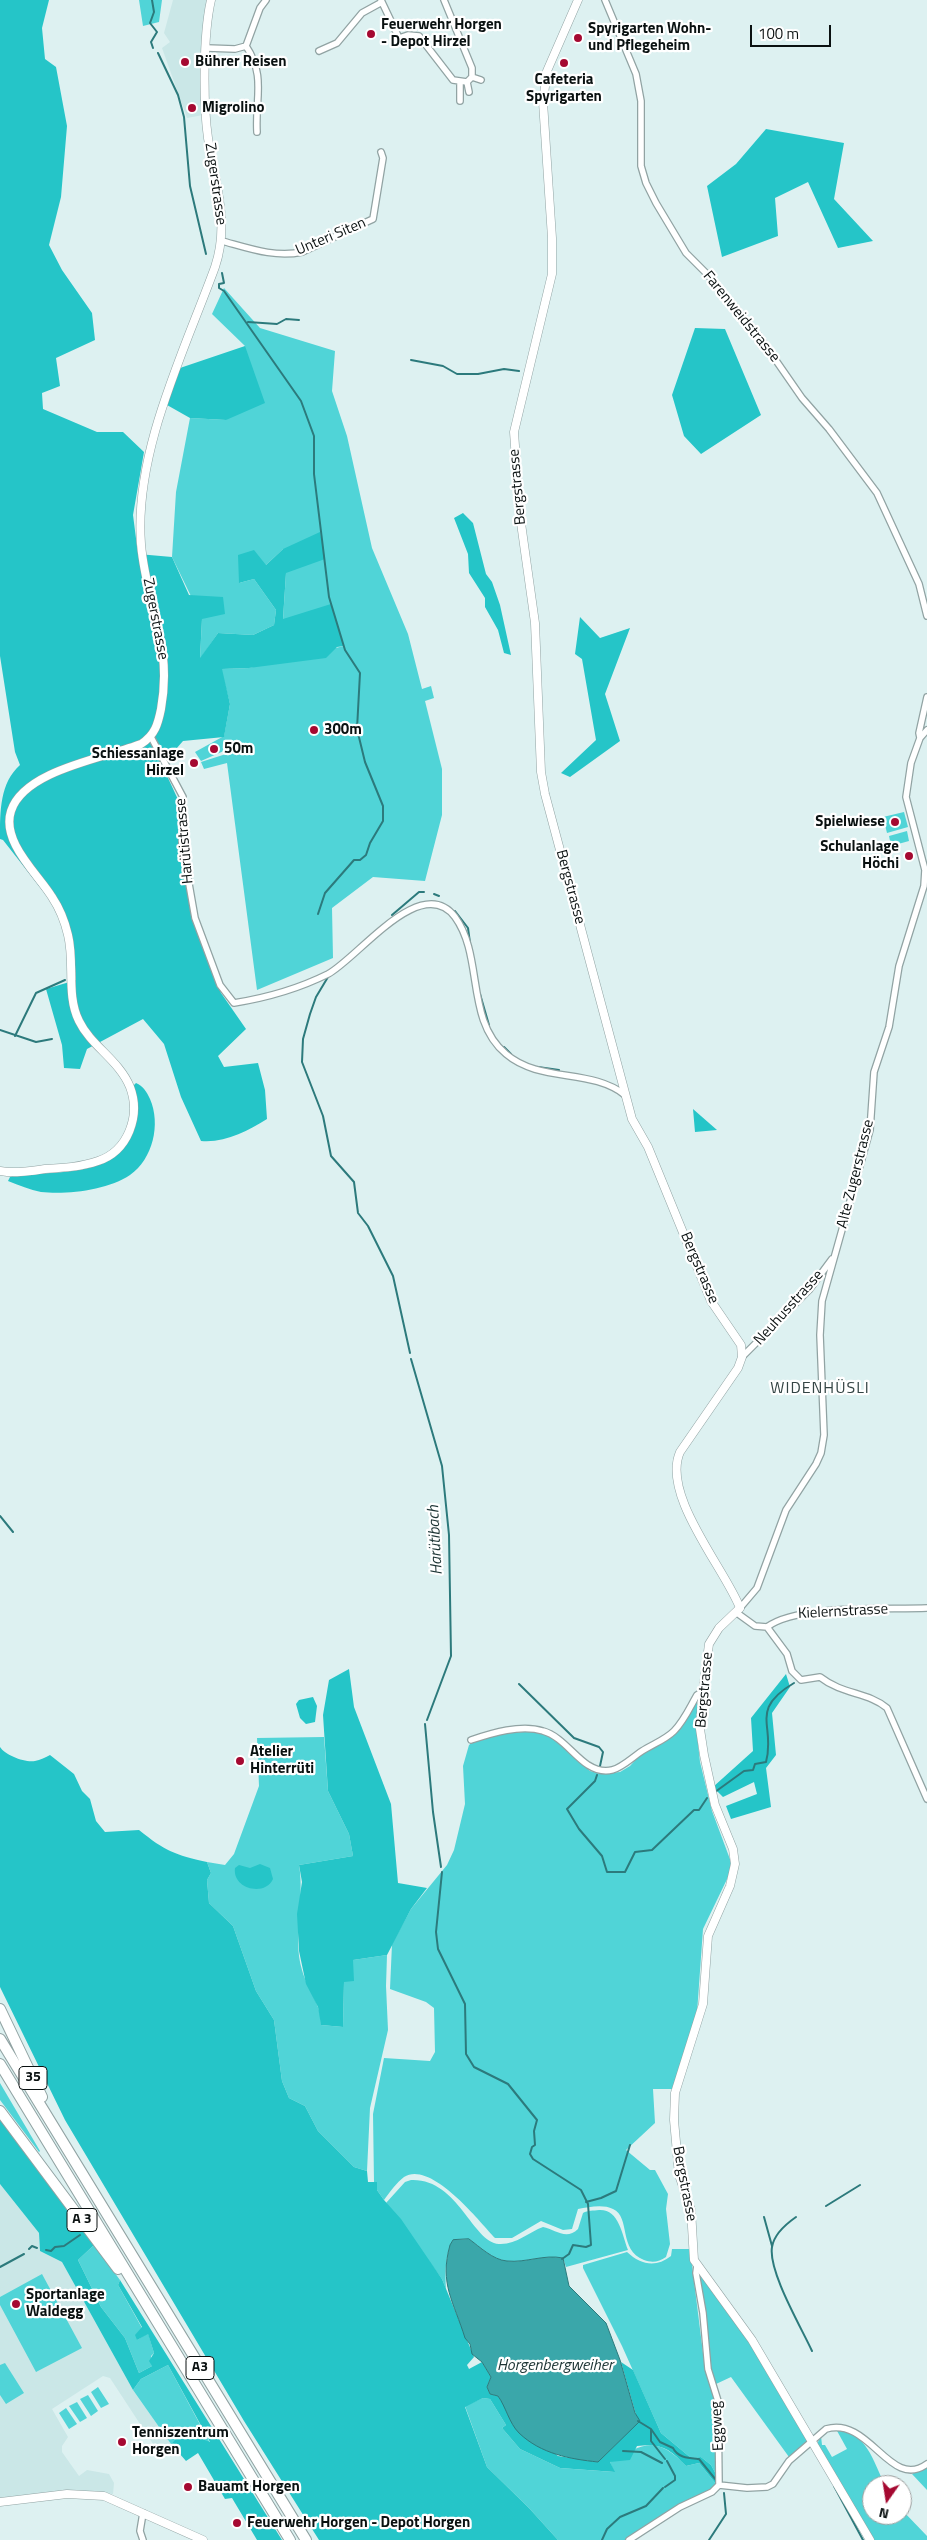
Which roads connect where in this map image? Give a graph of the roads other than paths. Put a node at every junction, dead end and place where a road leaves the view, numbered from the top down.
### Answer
1 (212, 0) edge
2 (266, 0) edge
3 (444, 0) edge
4 (578, 0) edge
5 (605, 0) edge
6 (382, 1) edge
7 (246, 46) junction
8 (207, 48) junction
9 (319, 51) dead end
10 (472, 77) junction
11 (481, 80) dead end
12 (463, 82) junction
13 (469, 92) dead end
14 (460, 101) dead end
15 (257, 132) dead end
16 (381, 152) dead end
17 (222, 240) junction
18 (927, 616) edge
19 (927, 697) edge
20 (927, 730) edge
21 (150, 737) junction
22 (920, 738) junction
23 (926, 877) edge
24 (620, 1075) junction
25 (608, 1083) junction
26 (625, 1095) junction
27 (0, 1172) edge
28 (834, 1258) junction
29 (742, 1357) junction
30 (927, 1608) edge
31 (738, 1610) junction
32 (768, 1627) junction
33 (703, 1691) junction
34 (471, 1740) dead end
35 (927, 1799) edge
36 (0, 2009) edge
37 (0, 2039) edge
38 (0, 2064) edge
39 (0, 2111) edge
40 (66, 2148) junction
41 (697, 2265) junction
42 (162, 2330) junction
43 (811, 2441) junction
44 (927, 2464) edge
45 (719, 2485) junction
46 (0, 2502) edge
47 (143, 2513) junction
48 (143, 2540) edge
49 (203, 2540) edge
50 (290, 2540) edge
51 (306, 2540) edge
52 (629, 2540) edge
53 (870, 2540) edge

1 - 8 street, Zugerstrasse
2 - 7 street
3 - 10 street
4 - 24 street, Bergstrasse
5 - 18 street, Farenweidstrasse
6 - 9 street
6 - 12 street
7 - 8 street
7 - 15 street
8 - 17 street, Zugerstrasse
10 - 11 street
10 - 12 street
12 - 13 street
12 - 14 street
16 - 17 street, Unteri Siten
17 - 21 street, Zugerstrasse
19 - 22 street
20 - 22 street, Alte Zugerstrasse
21 - 25 street, Harütistrasse
21 - 27 street
22 - 23 street, Alte Zugerstrasse
23 - 28 street, Alte Zugerstrasse
24 - 25 street
24 - 26 street, Bergstrasse
25 - 26 street
26 - 29 street, Bergstrasse
28 - 29 street, Neuhusstrasse
28 - 31 street, Alte Zugerstrasse
29 - 31 street
30 - 32 street, Kielernstrasse
31 - 32 street
31 - 33 street, Bergstrasse
32 - 35 street
33 - 34 street
33 - 41 street, Bergstrasse
36 - 40 highway, 35
37 - 40 highway, A3
38 - 42 highway, A3
39 - 42 highway, A 3
40 - 51 highway, A3
41 - 43 street, Bergstrasse
41 - 45 street, Eggweg
42 - 50 highway, A3
43 - 44 street
43 - 45 street
43 - 53 street, Bergstrasse
45 - 52 street
46 - 47 street
47 - 48 street
47 - 49 street

